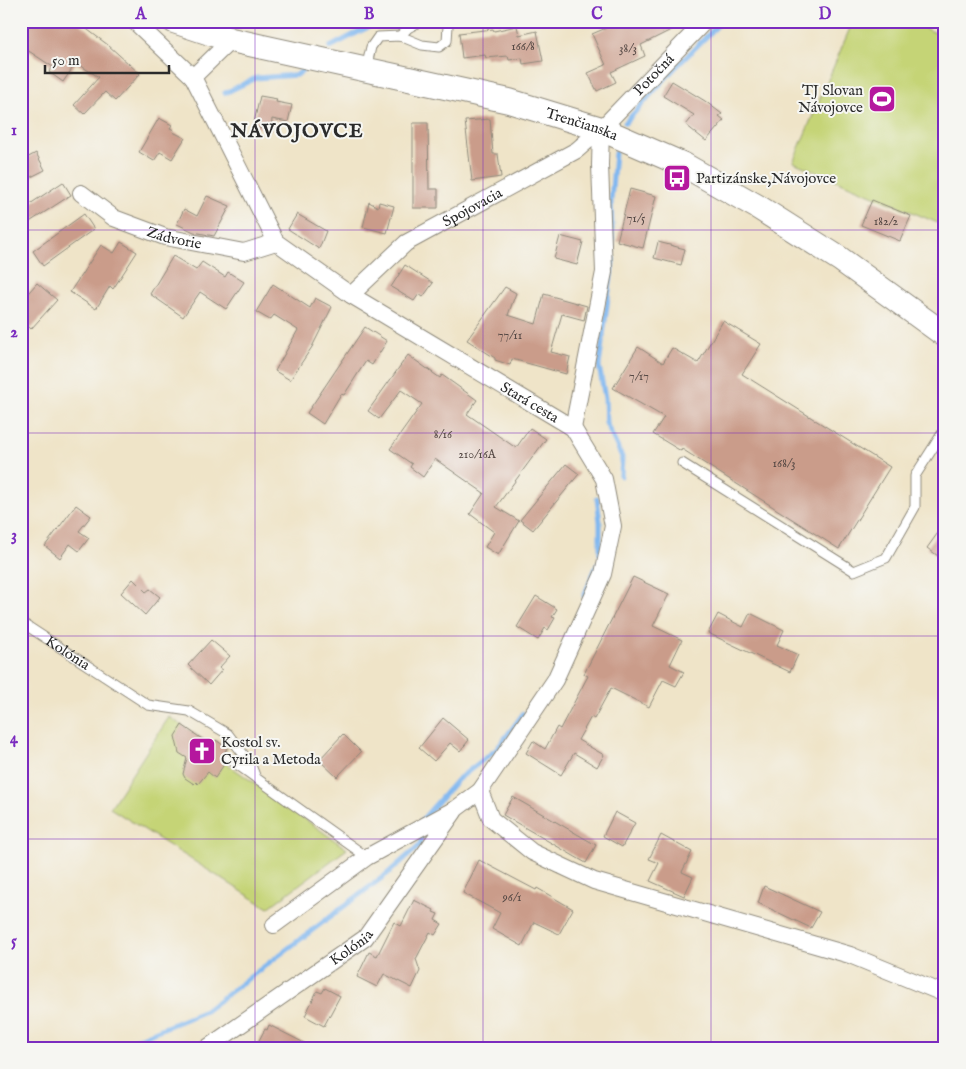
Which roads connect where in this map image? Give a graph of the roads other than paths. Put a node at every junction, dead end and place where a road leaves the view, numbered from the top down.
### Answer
1 (134, 21) edge
2 (174, 21) edge
3 (421, 21) edge
4 (445, 21) edge
5 (705, 21) edge
6 (400, 36) junction
7 (231, 40) junction
8 (366, 70) junction
9 (193, 77) junction
10 (602, 129) junction
11 (81, 193) dead end
12 (276, 242) junction
13 (351, 295) junction
14 (945, 335) edge
15 (573, 428) junction
16 (945, 429) edge
17 (682, 463) dead end
18 (21, 622) edge
19 (228, 758) dead end
20 (256, 778) junction
21 (480, 790) junction
22 (457, 808) junction
23 (367, 857) junction
24 (274, 925) dead end
25 (945, 994) edge
26 (207, 1048) edge

1 - 9 street, Stará cesta
2 - 7 main road, Trenčianska
3 - 6 lane
4 - 6 lane
5 - 10 street, Potočná
6 - 8 lane
7 - 8 main road, Trenčianska
7 - 9 street
8 - 10 main road, Trenčianska
9 - 12 street, Stará cesta
10 - 13 street, Spojovacia
10 - 14 main road, Trenčianska
10 - 15 street
11 - 12 street, Zádvorie
12 - 13 street, Stará cesta
13 - 15 street, Stará cesta
15 - 21 street, Stará cesta
16 - 17 lane
18 - 20 lane, Kolónia
19 - 20 lane, Kolónia
20 - 23 lane, Kolónia
21 - 22 street, Stará cesta
21 - 25 street
22 - 23 street
22 - 26 street, Kolónia
23 - 24 street

